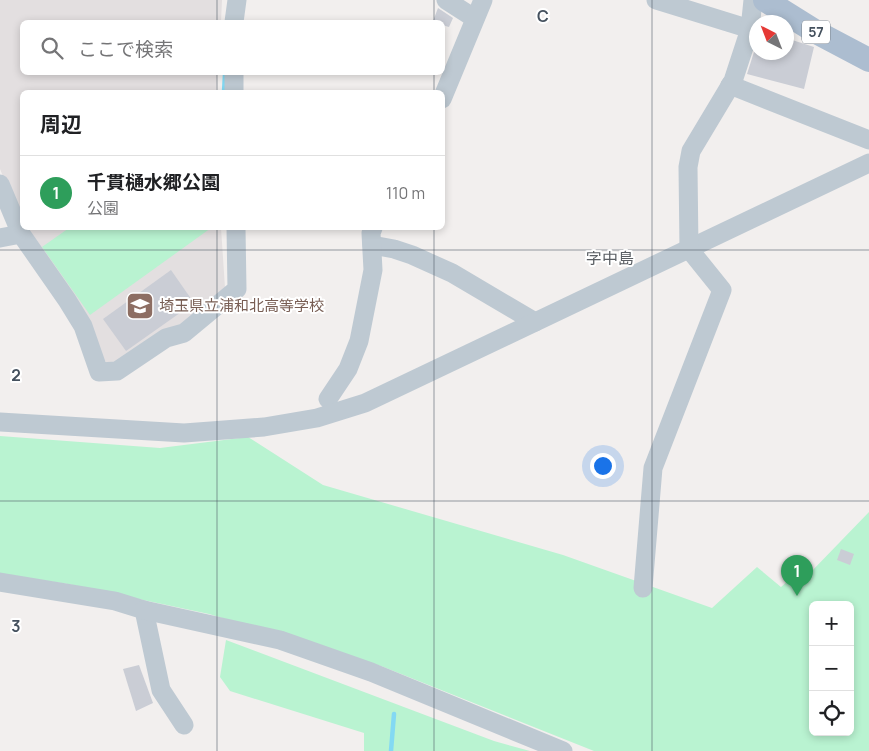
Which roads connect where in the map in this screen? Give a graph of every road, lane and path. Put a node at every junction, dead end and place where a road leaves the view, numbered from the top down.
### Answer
1 (237, 0) edge
2 (446, 0) edge
3 (483, 0) edge
4 (656, 0) edge
5 (752, 0) edge
6 (765, 0) edge
7 (751, 15) edge
8 (474, 18) junction
9 (234, 20) edge
10 (749, 29) edge
11 (749, 32) edge
12 (869, 60) edge
13 (234, 75) edge
14 (730, 86) junction
15 (234, 90) edge
16 (445, 91) edge
17 (869, 140) edge
18 (869, 163) edge
19 (0, 184) edge
20 (236, 230) edge
21 (21, 234) junction
22 (372, 236) edge
23 (0, 238) edge
24 (689, 249) junction
25 (536, 322) junction
26 (328, 399) junction
27 (372, 399) junction
28 (0, 422) edge
29 (270, 426) junction
30 (0, 582) edge
31 (643, 588) dead end
32 (144, 610) junction
33 (184, 725) dead end
34 (563, 751) edge

1 - 9 street
2 - 8 street
3 - 8 street
4 - 10 street
5 - 7 street
6 - 12 main road, 57
8 - 16 street
11 - 14 street
13 - 15 street
14 - 17 street
14 - 24 street
18 - 24 street
19 - 21 street
20 - 21 street
21 - 23 street
22 - 25 street
22 - 26 street
24 - 25 street
24 - 31 street
25 - 27 street
26 - 27 street
26 - 29 street
27 - 29 street
28 - 29 street
30 - 32 street
32 - 33 street
32 - 34 street

